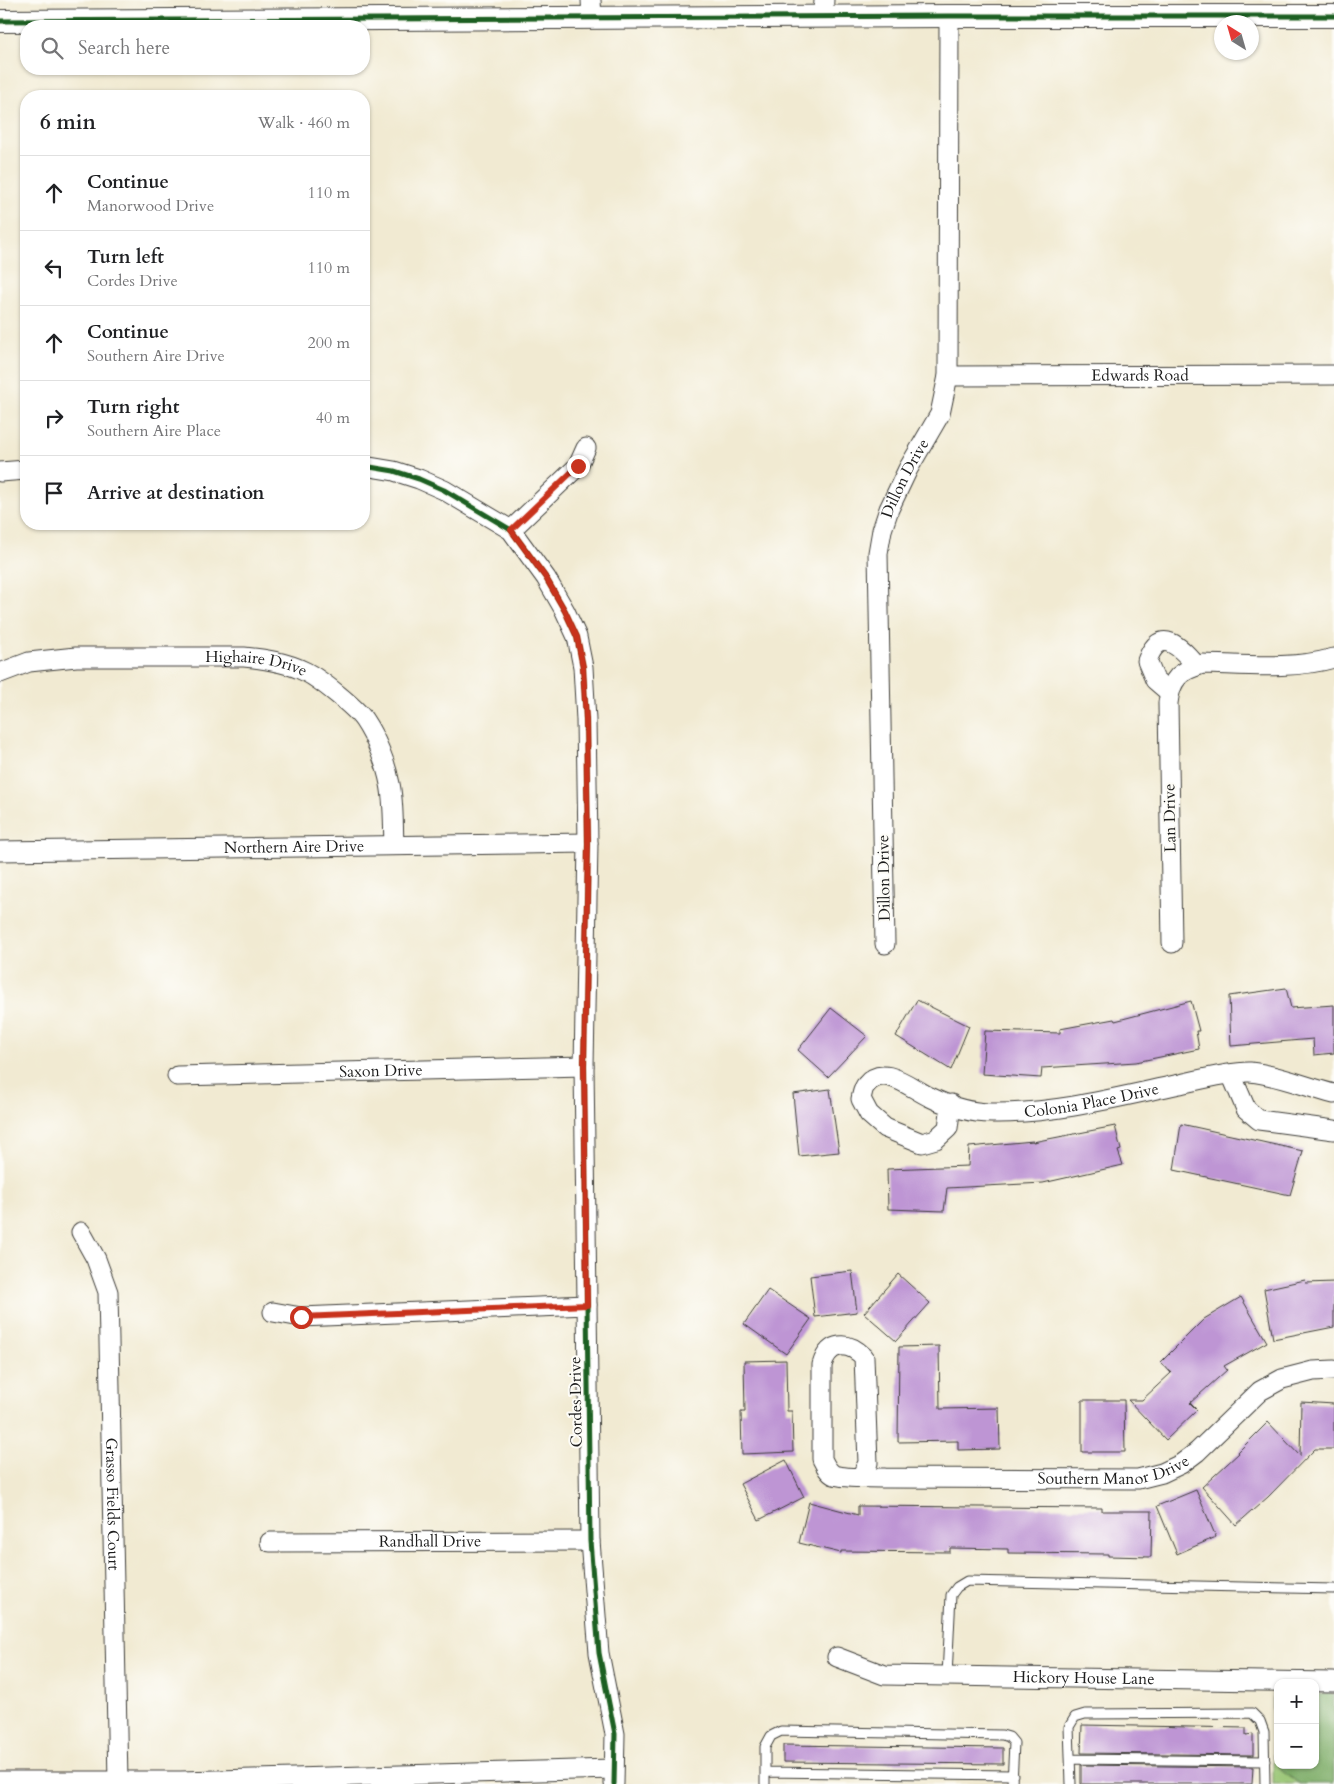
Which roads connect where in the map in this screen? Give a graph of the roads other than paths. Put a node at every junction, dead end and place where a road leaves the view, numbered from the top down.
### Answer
1 (824, 8) edge
2 (591, 9) edge
3 (949, 16) junction
4 (1334, 16) edge
5 (49, 20) edge
6 (0, 21) edge
7 (20, 21) edge
8 (1334, 375) edge
9 (948, 376) junction
10 (586, 448) dead end
11 (370, 467) edge
12 (20, 470) edge
13 (0, 472) edge
14 (511, 530) junction
15 (1334, 658) edge
16 (1198, 666) junction
17 (0, 673) edge
18 (1169, 692) junction
19 (588, 843) junction
20 (394, 844) junction
21 (0, 851) edge
22 (1172, 943) dead end
23 (885, 944) dead end
24 (584, 1066) junction
25 (1231, 1074) junction
26 (177, 1076) dead end
27 (1334, 1094) edge
28 (951, 1104) junction
29 (1334, 1130) edge
30 (81, 1232) dead end
31 (587, 1305) junction
32 (273, 1312) dead end
33 (1334, 1370) edge
34 (861, 1477) junction
35 (590, 1540) junction
36 (270, 1542) dead end
37 (1334, 1589) edge
38 (837, 1657) dead end
39 (947, 1676) junction
40 (1334, 1682) edge
41 (1071, 1759) junction
42 (1265, 1761) junction
43 (765, 1772) junction
44 (614, 1776) edge
45 (1012, 1779) edge
46 (0, 1781) edge
47 (118, 1781) junction
48 (765, 1784) edge
49 (1071, 1784) edge
50 (1265, 1784) edge

1 - 2 street
1 - 3 street
2 - 5 street
3 - 4 street
3 - 9 street, Dillon Drive
6 - 7 street
8 - 9 street, Edwards Road
9 - 23 street, Dillon Drive
10 - 14 street
11 - 14 street
12 - 13 street
14 - 19 street, Cordes Drive
15 - 16 street
16 - 18 street
16 - 18 street
17 - 20 street, Highaire Drive
18 - 22 street, Lan Drive
19 - 20 street, Northern Aire Drive
19 - 24 street, Cordes Drive
20 - 21 street, Northern Aire Drive
24 - 26 street, Saxon Drive
24 - 31 street, Cordes Drive
25 - 27 street, Colonia Place Drive
25 - 28 street, Colonia Place Drive
25 - 29 street
28 - 28 street, Colonia Place Drive
30 - 47 street, Grasso Fields Court
31 - 32 street
31 - 35 street, Cordes Drive
33 - 34 street, Southern Manor Drive
34 - 34 street, Southern Manor Drive
35 - 36 street, Randhall Drive
35 - 44 street, Cordes Drive
37 - 39 lane
38 - 39 street, Hickory House Lane
39 - 40 street, Hickory House Lane
41 - 42 lane
41 - 42 lane
41 - 49 lane
42 - 50 lane
43 - 45 lane
43 - 45 lane
43 - 48 lane
44 - 47 street
46 - 47 street

